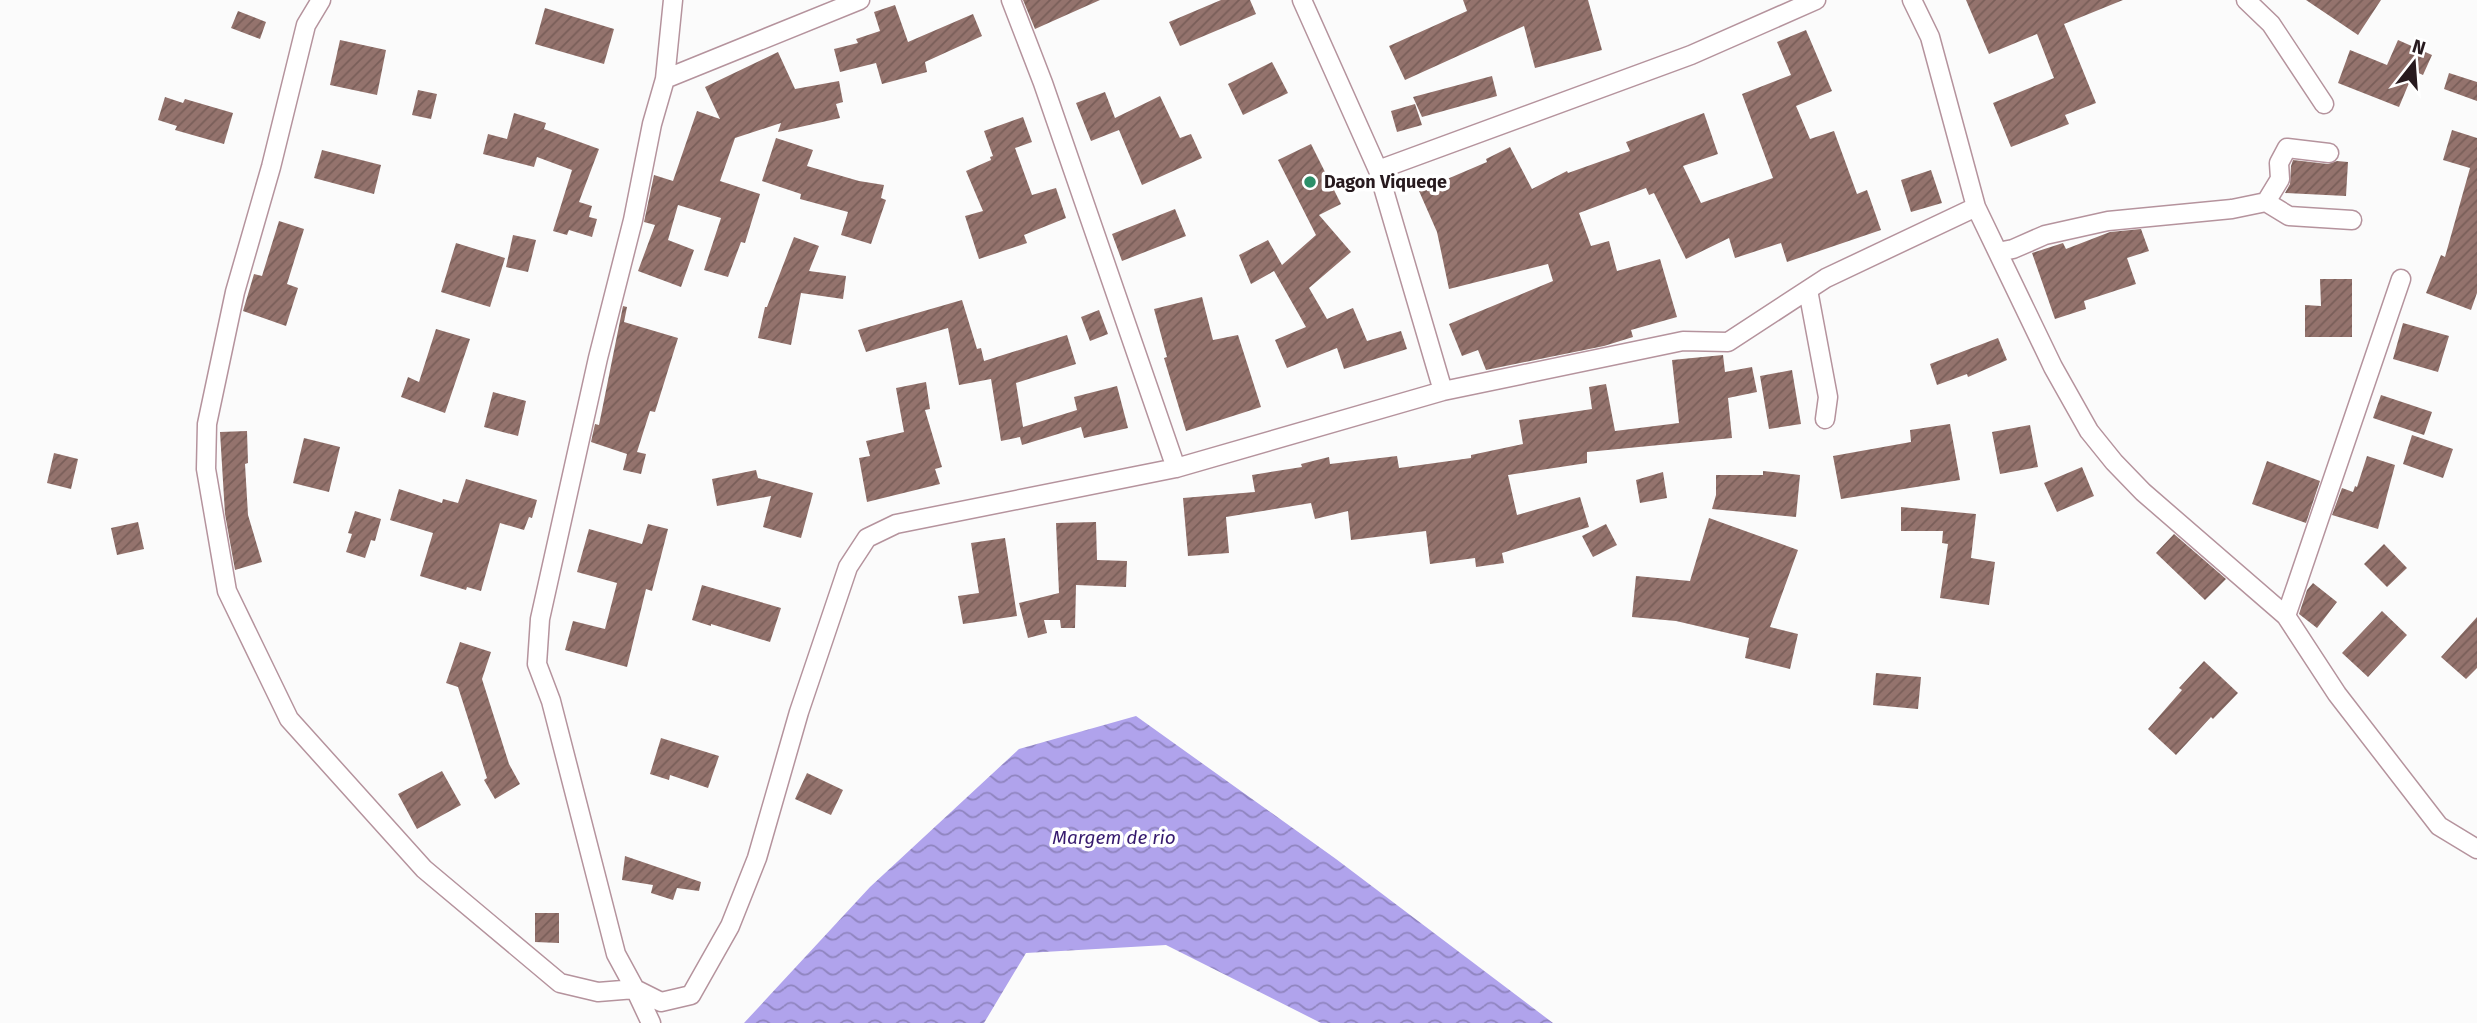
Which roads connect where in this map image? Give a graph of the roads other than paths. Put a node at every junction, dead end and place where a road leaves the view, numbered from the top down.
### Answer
1 (321, 0) edge
2 (673, 0) edge
3 (860, 0) edge
4 (1011, 0) edge
5 (1302, 0) edge
6 (1816, 0) edge
7 (1912, 0) edge
8 (2246, 0) edge
9 (665, 79) junction
10 (2324, 104) dead end
11 (2329, 153) dead end
12 (1378, 170) junction
13 (2266, 202) junction
14 (1976, 207) junction
15 (2352, 220) dead end
16 (1998, 252) junction
17 (2401, 279) dead end
18 (1808, 290) junction
19 (1443, 391) junction
20 (1825, 419) dead end
21 (1176, 468) junction
22 (2286, 616) junction
23 (2477, 849) edge
24 (635, 989) junction
25 (651, 1023) edge

1 - 24 street
2 - 9 street
3 - 9 street
4 - 21 street
5 - 12 street
6 - 12 street
7 - 14 street
8 - 10 street
9 - 24 street
11 - 13 street
12 - 19 street
13 - 15 street
13 - 16 street
14 - 16 street
14 - 18 street
16 - 22 street
17 - 22 street
18 - 19 street
18 - 20 street
19 - 21 street
21 - 24 street
22 - 23 street
24 - 25 street

